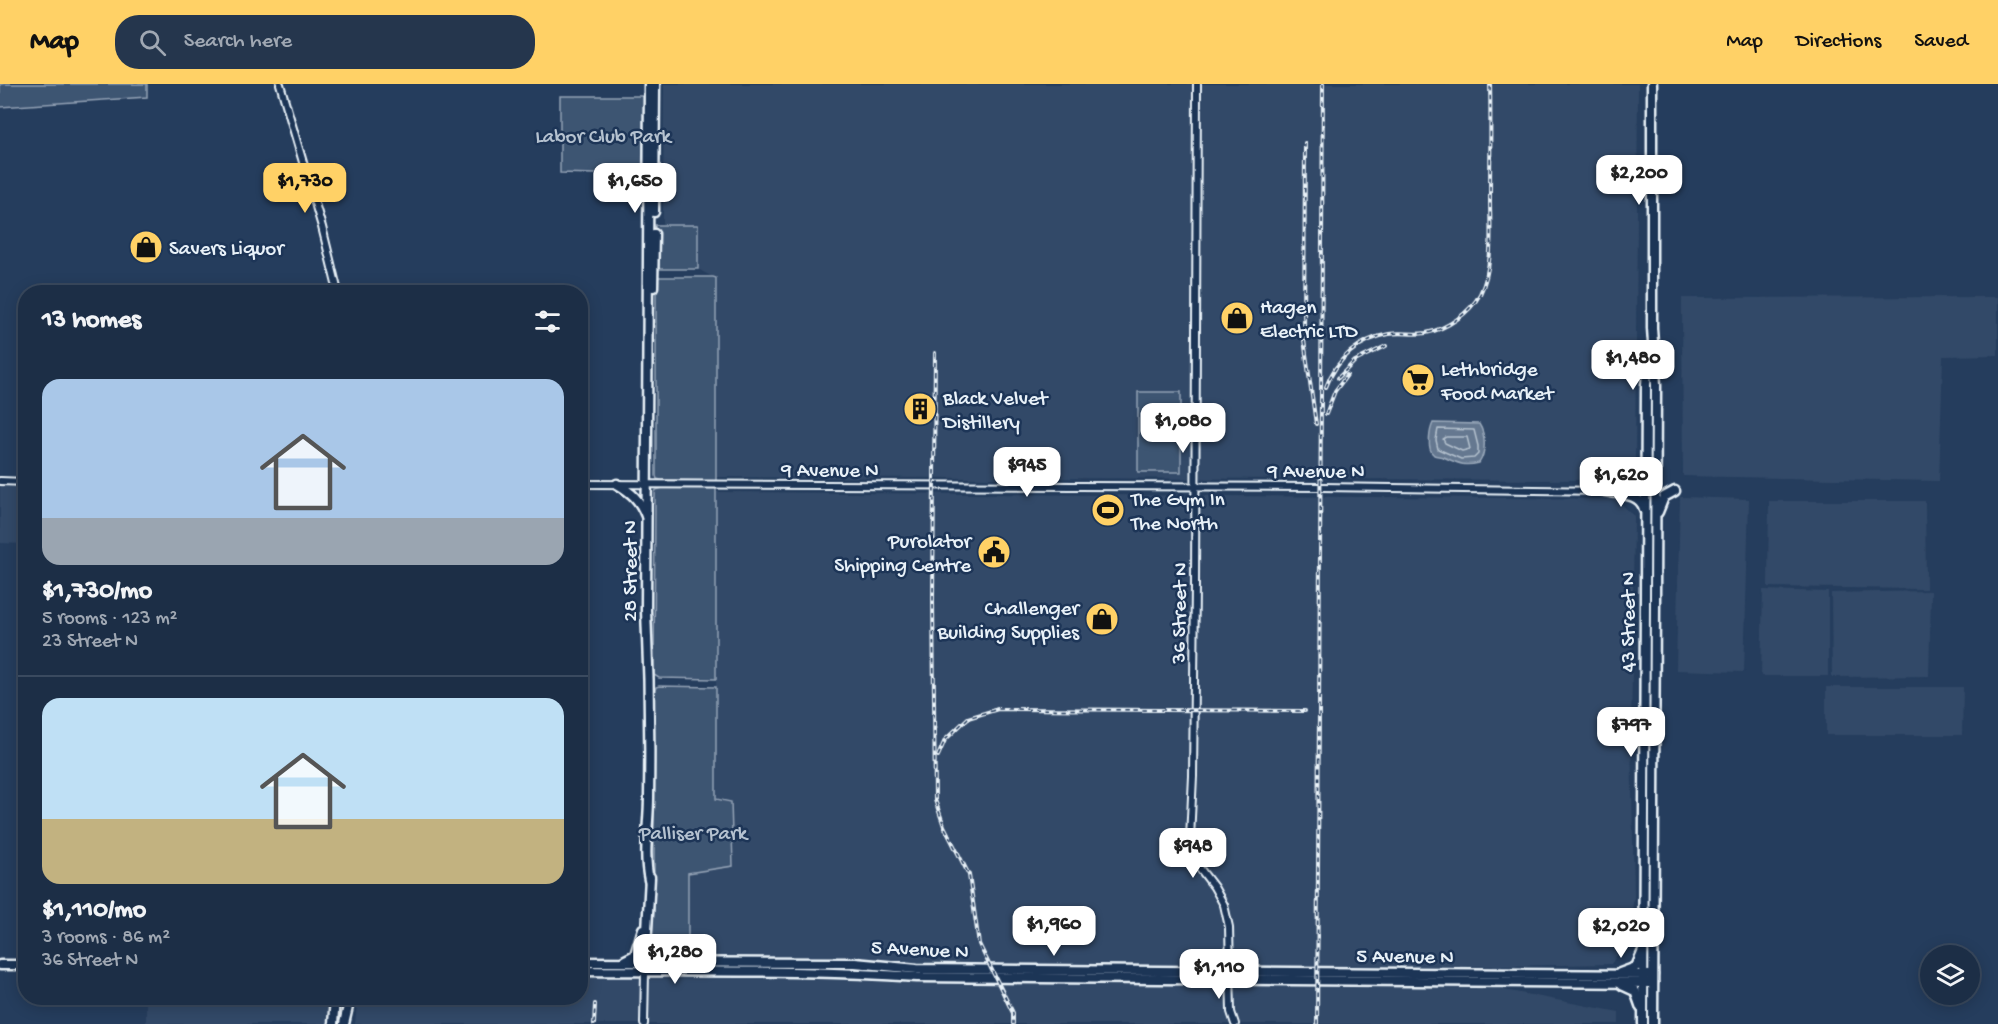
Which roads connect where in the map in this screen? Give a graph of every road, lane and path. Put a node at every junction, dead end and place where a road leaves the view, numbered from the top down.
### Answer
1 (280, 84) edge
2 (650, 84) edge
3 (655, 84) edge
4 (1197, 84) edge
5 (1652, 84) edge
6 (336, 285) edge
7 (1652, 328) junction
8 (649, 335) junction
9 (1646, 417) junction
10 (1646, 456) junction
11 (0, 481) edge
12 (18, 482) edge
13 (588, 484) edge
14 (617, 484) junction
15 (647, 485) junction
16 (1195, 486) junction
17 (1604, 491) junction
18 (1630, 491) junction
19 (1646, 491) junction
20 (1656, 491) junction
21 (1675, 491) dead end
22 (1646, 517) junction
23 (647, 519) junction
24 (1656, 524) junction
25 (1655, 572) junction
26 (1644, 752) junction
27 (1654, 826) junction
28 (649, 909) junction
29 (1644, 950) junction
30 (645, 961) junction
31 (588, 962) edge
32 (621, 962) junction
33 (0, 965) edge
34 (18, 965) edge
35 (588, 971) edge
36 (645, 972) junction
37 (1231, 975) junction
38 (1605, 975) junction
39 (1649, 980) junction
40 (1612, 983) junction
41 (334, 1005) edge
42 (340, 1005) edge
43 (348, 1005) edge
44 (333, 1024) edge
45 (339, 1024) edge
46 (344, 1024) edge
47 (644, 1024) edge
48 (1235, 1024) edge
49 (1643, 1024) edge
50 (1651, 1024) edge

1 - 6 street
2 - 8 main road, 28 Street N
3 - 8 main road, 28 Street N
4 - 16 street, 36 Street N
5 - 7 main road, 43 Street N
7 - 9 main road, 43 Street N
7 - 20 main road, 43 Street N
8 - 15 main road, 28 Street N
9 - 10 main road, 43 Street N
9 - 20 main road
10 - 18 main road
10 - 19 main road, 43 Street N
11 - 12 street
13 - 14 street, 9 Avenue N
14 - 15 street, 9 Avenue N
14 - 23 main road
15 - 16 street, 9 Avenue N
15 - 23 main road, 28 Street N
16 - 17 street, 9 Avenue N
16 - 37 street, 36 Street N
17 - 18 street, 9 Avenue N
17 - 22 main road
18 - 19 street, 9 Avenue N
19 - 20 street, 9 Avenue N
19 - 22 main road, 43 Street N
19 - 25 main road
20 - 24 main road, 43 Street N
21 - 24 main road
22 - 26 main road, 43 Street N
23 - 28 main road, 28 Street N
24 - 25 main road, 43 Street N
25 - 27 main road, 43 Street N
26 - 27 main road
26 - 29 main road, 43 Street N
27 - 39 main road, 43 Street N
28 - 30 main road, 28 Street N
28 - 32 main road
29 - 38 main road
29 - 39 main road, 43 Street N
30 - 32 main road, 5 Avenue N
30 - 36 main road, 28 Street N
30 - 37 main road, 5 Avenue N
31 - 32 main road, 5 Avenue N
33 - 34 main road
35 - 36 main road, 5 Avenue N
36 - 37 main road, 5 Avenue N
36 - 47 street, 28 Street N
37 - 38 main road, 5 Avenue N
37 - 40 main road, 5 Avenue N
37 - 48 street, 36 Street N
38 - 39 main road, 5 Avenue N
39 - 40 main road, 5 Avenue N
39 - 49 main road, 43 Street N
39 - 50 main road, 43 Street N
40 - 49 main road
41 - 44 main road
42 - 45 main road
43 - 46 main road

